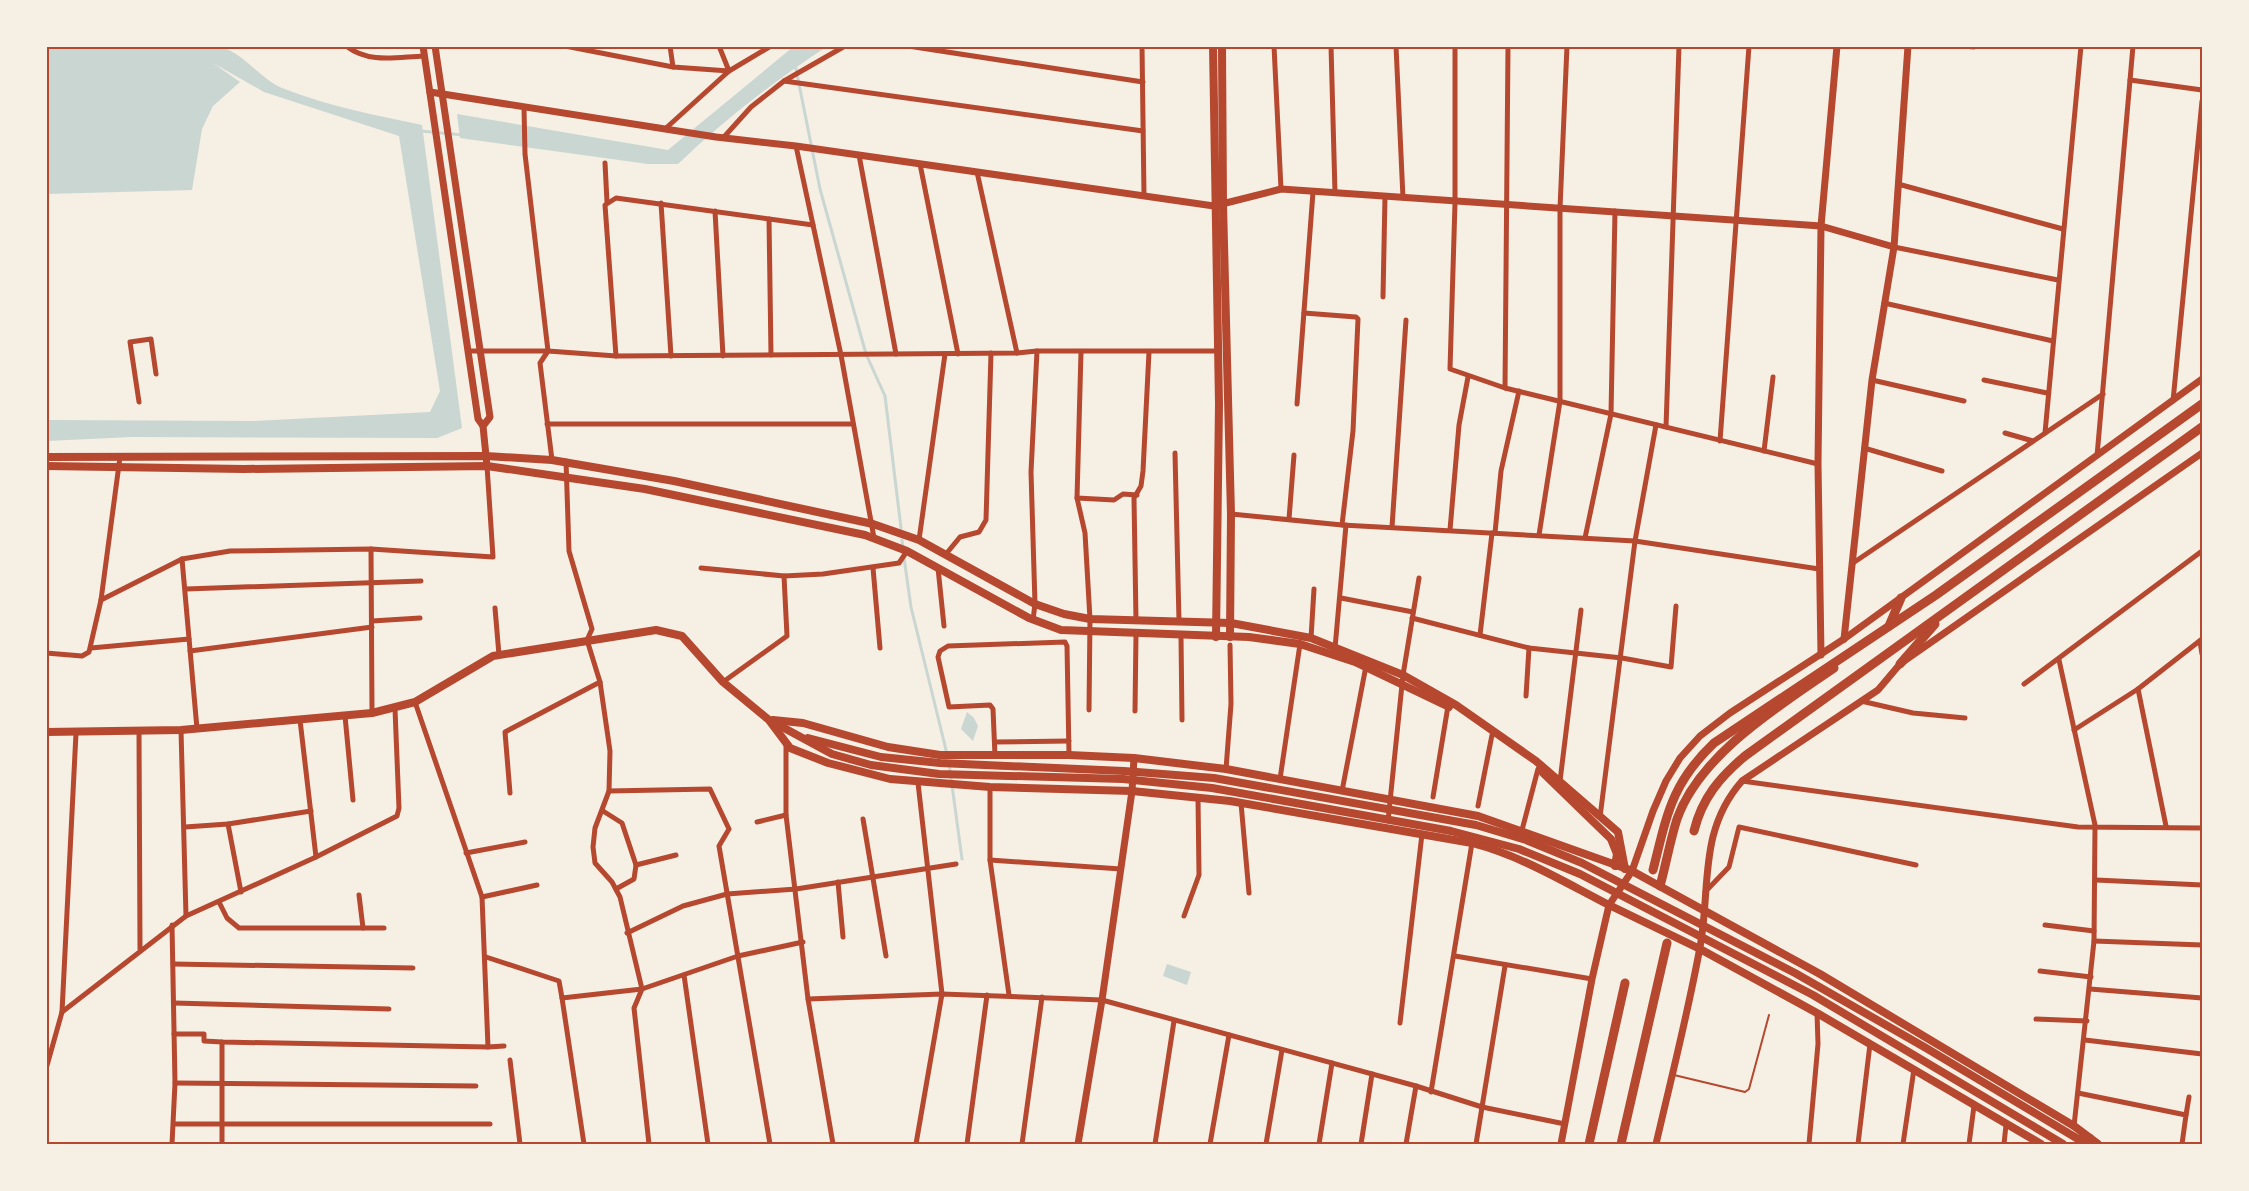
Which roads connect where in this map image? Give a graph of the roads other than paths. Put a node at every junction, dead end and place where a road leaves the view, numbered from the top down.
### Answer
1 (346, 46) edge
2 (423, 46) edge
3 (435, 46) edge
4 (566, 46) edge
5 (670, 46) edge
6 (720, 46) edge
7 (757, 46) edge
8 (771, 46) edge
9 (845, 46) edge
10 (908, 46) edge
11 (1142, 46) edge
12 (1213, 46) edge
13 (1222, 46) edge
14 (1274, 46) edge
15 (1331, 46) edge
16 (1396, 46) edge
17 (1455, 46) edge
18 (1508, 46) edge
19 (1567, 46) edge
20 (1679, 46) edge
21 (1749, 46) edge
22 (1837, 46) edge
23 (1908, 46) edge
24 (1964, 46) edge
25 (2081, 46) edge
26 (2133, 46) edge
27 (1974, 47) edge
28 (760, 53) junction
29 (424, 56) junction
30 (674, 68) junction
31 (729, 71) junction
32 (2130, 80) junction
33 (784, 81) junction
34 (1143, 82) junction
35 (2202, 90) edge
36 (430, 92) junction
37 (443, 93) junction
38 (2202, 101) edge
39 (524, 108) junction
40 (665, 129) junction
41 (1143, 131) junction
42 (719, 138) junction
43 (796, 146) junction
44 (859, 155) junction
45 (605, 163) dead end
46 (920, 164) junction
47 (977, 172) junction
48 (1898, 184) junction
49 (1281, 189) junction
50 (1313, 192) junction
51 (1335, 193) junction
52 (1144, 196) junction
53 (1385, 196) junction
54 (1403, 198) junction
55 (607, 202) junction
56 (1455, 202) junction
57 (661, 203) junction
58 (1506, 204) junction
59 (1223, 205) junction
60 (1214, 206) junction
61 (1560, 208) junction
62 (715, 211) junction
63 (1615, 211) junction
64 (1672, 214) junction
65 (769, 219) junction
66 (1735, 220) junction
67 (813, 225) junction
68 (1821, 226) junction
69 (2063, 229) junction
70 (1894, 247) junction
71 (2058, 280) junction
72 (1383, 297) dead end
73 (1884, 303) junction
74 (1304, 313) junction
75 (1406, 320) dead end
76 (2053, 340) junction
77 (468, 351) junction
78 (481, 351) junction
79 (548, 351) junction
80 (1037, 351) junction
81 (1217, 351) junction
82 (1229, 351) junction
83 (1081, 352) junction
84 (1149, 352) junction
85 (991, 353) junction
86 (1017, 353) junction
87 (896, 354) junction
88 (945, 354) junction
89 (958, 354) junction
90 (771, 355) junction
91 (841, 355) junction
92 (616, 356) junction
93 (671, 356) junction
94 (723, 356) junction
95 (156, 374) dead end
96 (1468, 377) junction
97 (1773, 377) dead end
98 (2202, 379) edge
99 (1872, 380) junction
100 (1984, 381) dead end
101 (1505, 388) junction
102 (1519, 391) junction
103 (2047, 393) junction
104 (2103, 394) junction
105 (1560, 401) junction
106 (1964, 401) dead end
107 (2173, 401) junction
108 (139, 402) dead end
109 (1297, 404) dead end
110 (2202, 404) edge
111 (1611, 414) junction
112 (547, 424) junction
113 (853, 424) junction
114 (1656, 425) junction
115 (483, 426) junction
116 (2202, 427) edge
117 (1666, 428) junction
118 (2005, 433) dead end
119 (2045, 433) junction
120 (1720, 441) junction
121 (2033, 441) junction
122 (1864, 448) junction
123 (1764, 451) junction
124 (1175, 453) dead end
125 (1294, 455) dead end
126 (486, 456) junction
127 (46, 457) edge
128 (2200, 457) edge
129 (2097, 458) junction
130 (552, 460) junction
131 (119, 461) junction
132 (566, 461) junction
133 (1818, 464) junction
134 (46, 466) edge
135 (487, 466) junction
136 (1942, 471) dead end
137 (566, 477) junction
138 (1137, 495) junction
139 (1077, 498) junction
140 (1232, 514) junction
141 (1289, 519) junction
142 (873, 524) junction
143 (1344, 525) junction
144 (1392, 527) junction
145 (1450, 530) junction
146 (1493, 533) junction
147 (1539, 535) junction
148 (874, 538) junction
149 (1585, 538) junction
150 (919, 540) junction
151 (1635, 541) junction
152 (371, 549) junction
153 (904, 549) junction
154 (2202, 551) edge
155 (946, 554) junction
156 (182, 559) junction
157 (1853, 563) junction
158 (701, 568) dead end
159 (873, 568) junction
160 (938, 568) junction
161 (1819, 568) junction
162 (784, 576) junction
163 (1419, 578) dead end
164 (421, 581) dead end
165 (370, 583) junction
166 (186, 589) junction
167 (1314, 589) dead end
168 (1341, 598) junction
169 (1901, 598) junction
170 (101, 600) junction
171 (1035, 603) junction
172 (1676, 606) dead end
173 (495, 608) dead end
174 (1581, 610) dead end
175 (1947, 611) junction
176 (1412, 615) junction
177 (420, 618) dead end
178 (1090, 619) junction
179 (1033, 620) junction
180 (1136, 620) junction
181 (1179, 621) junction
182 (1217, 622) junction
183 (1231, 623) junction
184 (372, 624) junction
185 (944, 626) dead end
186 (1889, 626) junction
187 (1089, 633) junction
188 (1137, 634) junction
189 (1480, 634) junction
190 (1181, 636) junction
191 (1216, 637) junction
192 (1311, 638) junction
193 (189, 639) junction
194 (1844, 639) junction
195 (587, 640) junction
196 (2201, 640) edge
197 (1230, 641) junction
198 (1862, 643) junction
199 (1300, 644) junction
200 (91, 648) junction
201 (880, 648) dead end
202 (1335, 648) junction
203 (1529, 648) junction
204 (190, 651) junction
205 (46, 653) edge
206 (1575, 654) junction
207 (2202, 654) edge
208 (500, 655) junction
209 (1821, 655) junction
210 (1622, 658) junction
211 (2059, 660) junction
212 (1900, 664) junction
213 (1366, 666) junction
214 (1402, 680) junction
215 (723, 681) junction
216 (600, 682) junction
217 (2024, 684) dead end
218 (2138, 689) junction
219 (1526, 696) dead end
220 (1861, 701) junction
221 (415, 702) junction
222 (1448, 706) junction
223 (395, 709) junction
224 (1089, 711) dead end
225 (1135, 711) dead end
226 (372, 714) junction
227 (345, 716) junction
228 (1965, 718) dead end
229 (300, 720) junction
230 (769, 720) junction
231 (1182, 720) dead end
232 (197, 729) junction
233 (180, 730) junction
234 (2074, 730) junction
235 (46, 732) edge
236 (139, 732) junction
237 (76, 733) junction
238 (1492, 735) junction
239 (797, 736) junction
240 (1069, 741) junction
241 (995, 742) junction
242 (786, 743) junction
243 (1069, 755) junction
244 (995, 756) junction
245 (1134, 758) junction
246 (940, 759) junction
247 (1226, 769) junction
248 (1538, 769) junction
249 (1280, 779) junction
250 (1560, 781) junction
251 (1742, 781) junction
252 (918, 783) junction
253 (990, 787) junction
254 (609, 791) junction
255 (1132, 791) junction
256 (1342, 791) junction
257 (510, 793) dead end
258 (1434, 797) dead end
259 (1198, 798) junction
260 (353, 800) dead end
261 (1391, 800) junction
262 (1241, 803) junction
263 (1478, 806) dead end
264 (311, 811) junction
265 (603, 811) junction
266 (786, 815) junction
267 (1600, 817) junction
268 (863, 819) dead end
269 (757, 822) dead end
270 (228, 824) junction
271 (2095, 825) junction
272 (2166, 826) junction
273 (185, 827) junction
274 (2202, 828) edge
275 (1387, 829) junction
276 (1522, 830) junction
277 (1694, 831) dead end
278 (1422, 834) junction
279 (525, 842) dead end
280 (1472, 843) junction
281 (466, 853) junction
282 (676, 855) dead end
283 (316, 857) junction
284 (990, 860) junction
285 (956, 864) dead end
286 (636, 865) junction
287 (1916, 865) dead end
288 (1615, 866) junction
289 (928, 868) junction
290 (1121, 869) junction
291 (1628, 870) junction
292 (1653, 870) dead end
293 (873, 876) junction
294 (2096, 880) junction
295 (838, 882) junction
296 (537, 885) dead end
297 (2202, 885) edge
298 (1660, 886) junction
299 (616, 889) junction
300 (796, 889) junction
301 (241, 892) junction
302 (1249, 893) dead end
303 (1704, 893) junction
304 (727, 894) junction
305 (359, 895) dead end
306 (482, 897) junction
307 (219, 902) junction
308 (1610, 905) junction
309 (1703, 909) junction
310 (186, 916) junction
311 (1184, 916) dead end
312 (172, 925) junction
313 (2044, 925) dead end
314 (363, 928) junction
315 (384, 928) dead end
316 (2094, 931) junction
317 (627, 933) junction
318 (843, 937) dead end
319 (2094, 941) junction
320 (803, 942) junction
321 (1667, 943) dead end
322 (2202, 945) edge
323 (140, 949) junction
324 (1700, 949) junction
325 (738, 956) junction
326 (886, 956) dead end
327 (1455, 956) junction
328 (486, 957) junction
329 (173, 964) junction
330 (1505, 966) junction
331 (413, 968) dead end
332 (2040, 971) dead end
333 (684, 975) junction
334 (2091, 977) junction
335 (1592, 979) junction
336 (1625, 983) dead end
337 (642, 989) junction
338 (2090, 989) junction
339 (942, 994) junction
340 (987, 995) junction
341 (1009, 995) junction
342 (1042, 997) junction
343 (562, 998) junction
344 (2202, 998) edge
345 (808, 999) junction
346 (1102, 1000) junction
347 (174, 1003) junction
348 (389, 1009) dead end
349 (62, 1012) junction
350 (1817, 1013) junction
351 (1769, 1016) dead end
352 (2036, 1019) dead end
353 (1174, 1021) junction
354 (2087, 1021) junction
355 (1400, 1023) dead end
356 (174, 1034) junction
357 (1229, 1035) junction
358 (2085, 1040) junction
359 (222, 1042) junction
360 (1870, 1044) junction
361 (504, 1046) dead end
362 (488, 1047) junction
363 (1282, 1050) junction
364 (2202, 1054) edge
365 (510, 1060) dead end
366 (1332, 1064) junction
367 (1914, 1068) junction
368 (46, 1069) edge
369 (1372, 1074) junction
370 (1672, 1074) junction
371 (175, 1083) junction
372 (223, 1084) junction
373 (476, 1086) dead end
374 (1416, 1086) junction
375 (1431, 1092) junction
376 (2078, 1093) junction
377 (2189, 1097) dead end
378 (1974, 1106) junction
379 (1482, 1107) junction
380 (2186, 1115) junction
381 (490, 1124) dead end
382 (1564, 1124) junction
383 (174, 1125) junction
384 (2006, 1125) junction
385 (223, 1126) junction
386 (2074, 1126) junction
387 (2090, 1138) junction
388 (172, 1144) edge
389 (222, 1144) edge
390 (520, 1144) edge
391 (584, 1144) edge
392 (650, 1144) edge
393 (708, 1144) edge
394 (770, 1144) edge
395 (833, 1144) edge
396 (916, 1144) edge
397 (967, 1144) edge
398 (1022, 1144) edge
399 (1078, 1144) edge
400 (1155, 1144) edge
401 (1210, 1144) edge
402 (1266, 1144) edge
403 (1319, 1144) edge
404 (1360, 1144) edge
405 (1406, 1144) edge
406 (1476, 1144) edge
407 (1561, 1144) edge
408 (1589, 1144) edge
409 (1621, 1144) edge
410 (1656, 1144) edge
411 (1809, 1144) edge
412 (1858, 1144) edge
413 (1903, 1144) edge
414 (1969, 1144) edge
415 (2004, 1144) edge
416 (2041, 1144) edge
417 (2063, 1144) edge
418 (2098, 1144) edge
419 (2182, 1144) edge

1 - 29 street
2 - 29 street
3 - 37 street
4 - 30 street
5 - 30 street
6 - 31 street
7 - 28 street
8 - 28 street
9 - 33 street
10 - 34 street
11 - 34 street
12 - 60 main road
13 - 59 main road
14 - 49 street
15 - 51 street
16 - 54 street
17 - 56 street
18 - 58 street
19 - 61 street
20 - 64 street
21 - 66 street
22 - 68 street
23 - 48 street
24 - 27 street
25 - 69 street
26 - 32 street
28 - 31 street
29 - 36 street
30 - 31 street
31 - 40 street
32 - 35 street
32 - 104 street
33 - 41 street
33 - 42 street
34 - 41 street
36 - 37 street
36 - 77 street
37 - 39 street
37 - 78 street
38 - 107 street
39 - 40 street
39 - 79 street
40 - 42 street
41 - 52 street
42 - 43 street
43 - 44 street
43 - 67 street
44 - 46 street
44 - 87 street
45 - 55 street
46 - 47 street
46 - 89 street
47 - 52 street
47 - 86 street
48 - 69 street
48 - 70 street
49 - 50 street
49 - 59 street
50 - 51 street
50 - 74 street
51 - 53 street
52 - 60 street
53 - 54 street
53 - 72 street
54 - 56 street
55 - 57 street
55 - 92 street
56 - 58 street
56 - 96 street
57 - 62 street
57 - 93 street
58 - 61 street
58 - 101 street
59 - 60 street
59 - 82 main road
60 - 81 main road
61 - 63 street
61 - 105 street
62 - 65 street
62 - 94 street
63 - 64 street
63 - 111 street
64 - 66 street
64 - 117 street
65 - 67 street
65 - 90 street
66 - 68 street
66 - 120 street
67 - 91 street
68 - 70 street
68 - 133 street
69 - 71 street
70 - 71 street
70 - 73 street
71 - 76 street
73 - 76 street
73 - 99 street
74 - 109 street
74 - 143 street
75 - 144 street
76 - 103 street
77 - 78 street
77 - 115 street
78 - 79 street
78 - 115 street
79 - 92 street
79 - 112 street
80 - 83 street
80 - 86 street
80 - 171 street
81 - 82 street
81 - 84 street
81 - 182 main road
82 - 140 main road
83 - 84 street
83 - 139 street
84 - 138 street
85 - 86 street
85 - 89 street
85 - 155 street
87 - 88 street
87 - 91 street
88 - 89 street
88 - 150 street
90 - 91 street
90 - 94 street
91 - 113 street
92 - 93 street
93 - 94 street
95 - 108 street
96 - 101 street
96 - 145 street
97 - 123 street
98 - 107 street
99 - 106 street
99 - 122 street
100 - 103 street
101 - 102 street
102 - 105 street
102 - 146 street
103 - 119 street
104 - 119 street
104 - 129 street
105 - 111 street
105 - 147 street
107 - 129 street
110 - 186 highway
111 - 114 street
111 - 149 street
112 - 113 street
112 - 130 street
113 - 142 street
114 - 117 street
114 - 151 street
115 - 126 street
116 - 175 highway
117 - 120 street
118 - 121 street
119 - 121 street
120 - 123 street
121 - 157 street
122 - 136 street
122 - 157 street
123 - 133 street
124 - 181 street
125 - 141 street
126 - 130 main road
126 - 131 main road
126 - 135 street
127 - 131 main road
128 - 212 street
129 - 169 street
130 - 132 main road
131 - 134 main road
131 - 135 main road
131 - 170 street
132 - 137 street
132 - 142 main road
133 - 161 street
135 - 137 main road
135 - 152 street
137 - 148 main road
137 - 195 street
138 - 139 street
138 - 180 street
139 - 178 street
140 - 141 street
140 - 183 main road
141 - 143 street
142 - 148 street
142 - 150 main road
143 - 144 street
143 - 168 street
144 - 145 street
145 - 146 street
146 - 147 street
146 - 189 street
147 - 149 street
148 - 153 main road
149 - 151 street
150 - 155 main road
151 - 161 street
151 - 210 street
152 - 156 street
152 - 165 street
153 - 159 street
153 - 160 main road
154 - 211 street
155 - 171 main road
156 - 166 street
156 - 170 street
157 - 194 street
158 - 162 street
159 - 162 street
159 - 201 street
160 - 179 main road
160 - 185 street
161 - 209 street
162 - 215 street
163 - 176 street
164 - 165 street
165 - 166 street
165 - 184 street
166 - 193 street
167 - 192 street
168 - 176 street
168 - 202 street
169 - 186 highway
169 - 194 street
170 - 200 street
171 - 178 main road
171 - 179 street
172 - 210 street
173 - 208 street
174 - 206 street
175 - 212 highway
175 - 277 highway
176 - 189 street
176 - 214 street
177 - 184 street
178 - 180 main road
178 - 187 street
179 - 187 main road
180 - 181 main road
181 - 182 main road
182 - 183 main road
182 - 191 main road
183 - 192 main road
183 - 197 main road
184 - 204 street
184 - 226 street
186 - 198 highway
187 - 188 main road
187 - 224 street
188 - 190 main road
188 - 225 street
189 - 203 street
190 - 191 main road
190 - 231 street
191 - 197 main road
192 - 202 main road
193 - 200 street
193 - 204 street
194 - 209 street
195 - 208 main road
195 - 215 main road
195 - 216 street
196 - 207 street
196 - 218 street
197 - 199 main road
197 - 247 street
198 - 292 highway
198 - 298 highway
199 - 213 main road
199 - 249 street
200 - 205 street
202 - 214 main road
203 - 206 street
203 - 219 street
204 - 232 street
206 - 210 street
206 - 250 street
208 - 221 main road
209 - 291 street
210 - 267 street
211 - 217 street
211 - 234 street
212 - 220 street
213 - 214 main road
213 - 256 street
214 - 222 main road
214 - 250 main road
214 - 261 street
215 - 230 main road
216 - 254 street
216 - 257 street
218 - 234 street
218 - 272 street
220 - 228 street
220 - 251 street
221 - 223 main road
221 - 281 street
222 - 238 main road
222 - 258 street
223 - 226 main road
223 - 283 street
226 - 227 main road
227 - 229 main road
227 - 260 street
229 - 232 main road
229 - 264 street
230 - 239 main road
230 - 242 main road
230 - 246 main road
232 - 233 main road
233 - 236 main road
233 - 273 street
234 - 271 street
235 - 237 main road
236 - 237 main road
236 - 323 street
237 - 349 street
238 - 248 main road
238 - 263 street
239 - 246 main road
239 - 417 main road
240 - 241 street
240 - 241 street
240 - 243 street
241 - 244 street
242 - 252 main road
242 - 266 street
243 - 244 main road
243 - 245 main road
244 - 246 main road
245 - 247 main road
245 - 255 street
246 - 387 main road
247 - 249 main road
248 - 276 street
248 - 288 main road
249 - 256 main road
250 - 267 main road
251 - 271 street
251 - 303 street
252 - 253 main road
252 - 289 street
253 - 255 main road
253 - 284 street
254 - 265 street
254 - 304 street
255 - 259 main road
255 - 290 street
256 - 261 main road
259 - 262 main road
259 - 311 street
261 - 275 street
261 - 276 main road
262 - 275 main road
262 - 302 street
264 - 270 street
264 - 283 street
265 - 286 street
265 - 299 street
266 - 269 street
266 - 300 street
267 - 291 main road
268 - 293 street
270 - 273 street
270 - 301 street
271 - 272 street
271 - 294 street
272 - 274 street
273 - 310 street
275 - 278 main road
276 - 288 main road
278 - 280 main road
278 - 355 street
279 - 281 street
280 - 308 main road
280 - 327 street
281 - 306 street
282 - 286 street
283 - 301 street
284 - 290 street
284 - 341 street
285 - 289 street
286 - 299 street
287 - 303 street
288 - 291 main road
289 - 293 street
289 - 339 street
290 - 346 street
291 - 298 main road
291 - 308 street
293 - 295 street
293 - 326 street
294 - 297 street
294 - 316 street
295 - 300 street
295 - 318 street
296 - 306 street
298 - 309 main road
299 - 317 street
300 - 304 street
300 - 320 street
301 - 307 street
303 - 309 street
304 - 317 street
304 - 325 street
305 - 314 street
306 - 328 street
307 - 310 street
307 - 314 street
308 - 324 main road
308 - 335 street
309 - 324 street
309 - 386 main road
310 - 312 street
312 - 323 street
312 - 329 street
313 - 316 street
314 - 315 street
316 - 319 street
317 - 337 street
319 - 322 street
319 - 334 street
320 - 325 street
320 - 345 street
321 - 409 highway
323 - 349 street
324 - 350 main road
324 - 370 street
325 - 333 street
325 - 394 street
327 - 330 street
327 - 375 street
328 - 343 street
328 - 362 street
329 - 331 street
329 - 347 street
330 - 335 street
330 - 379 street
332 - 334 street
333 - 337 street
333 - 393 street
334 - 338 street
335 - 382 street
336 - 408 highway
337 - 343 street
337 - 392 street
338 - 344 street
338 - 354 street
339 - 340 street
339 - 345 street
339 - 396 street
340 - 341 street
340 - 397 street
341 - 342 street
342 - 346 street
342 - 398 street
343 - 391 street
345 - 395 street
346 - 353 street
346 - 399 street
347 - 348 street
347 - 356 street
349 - 368 street
350 - 360 main road
350 - 411 street
351 - 370 lane
352 - 354 street
353 - 357 street
353 - 400 street
354 - 358 street
356 - 359 street
356 - 371 street
357 - 363 street
357 - 401 street
358 - 364 street
358 - 376 street
359 - 362 street
359 - 372 street
360 - 367 main road
360 - 412 street
361 - 362 street
363 - 366 street
363 - 402 street
365 - 390 street
366 - 369 street
366 - 403 street
367 - 378 main road
367 - 413 street
369 - 374 street
369 - 404 street
370 - 410 street
371 - 372 street
371 - 383 street
372 - 373 street
372 - 385 street
374 - 375 street
374 - 405 street
375 - 379 street
376 - 380 street
376 - 386 street
377 - 380 street
378 - 384 main road
378 - 414 street
379 - 382 street
379 - 406 street
380 - 419 street
381 - 385 street
382 - 407 street
383 - 385 street
383 - 388 street
384 - 415 street
384 - 416 main road
385 - 389 street
386 - 387 main road
387 - 418 main road

